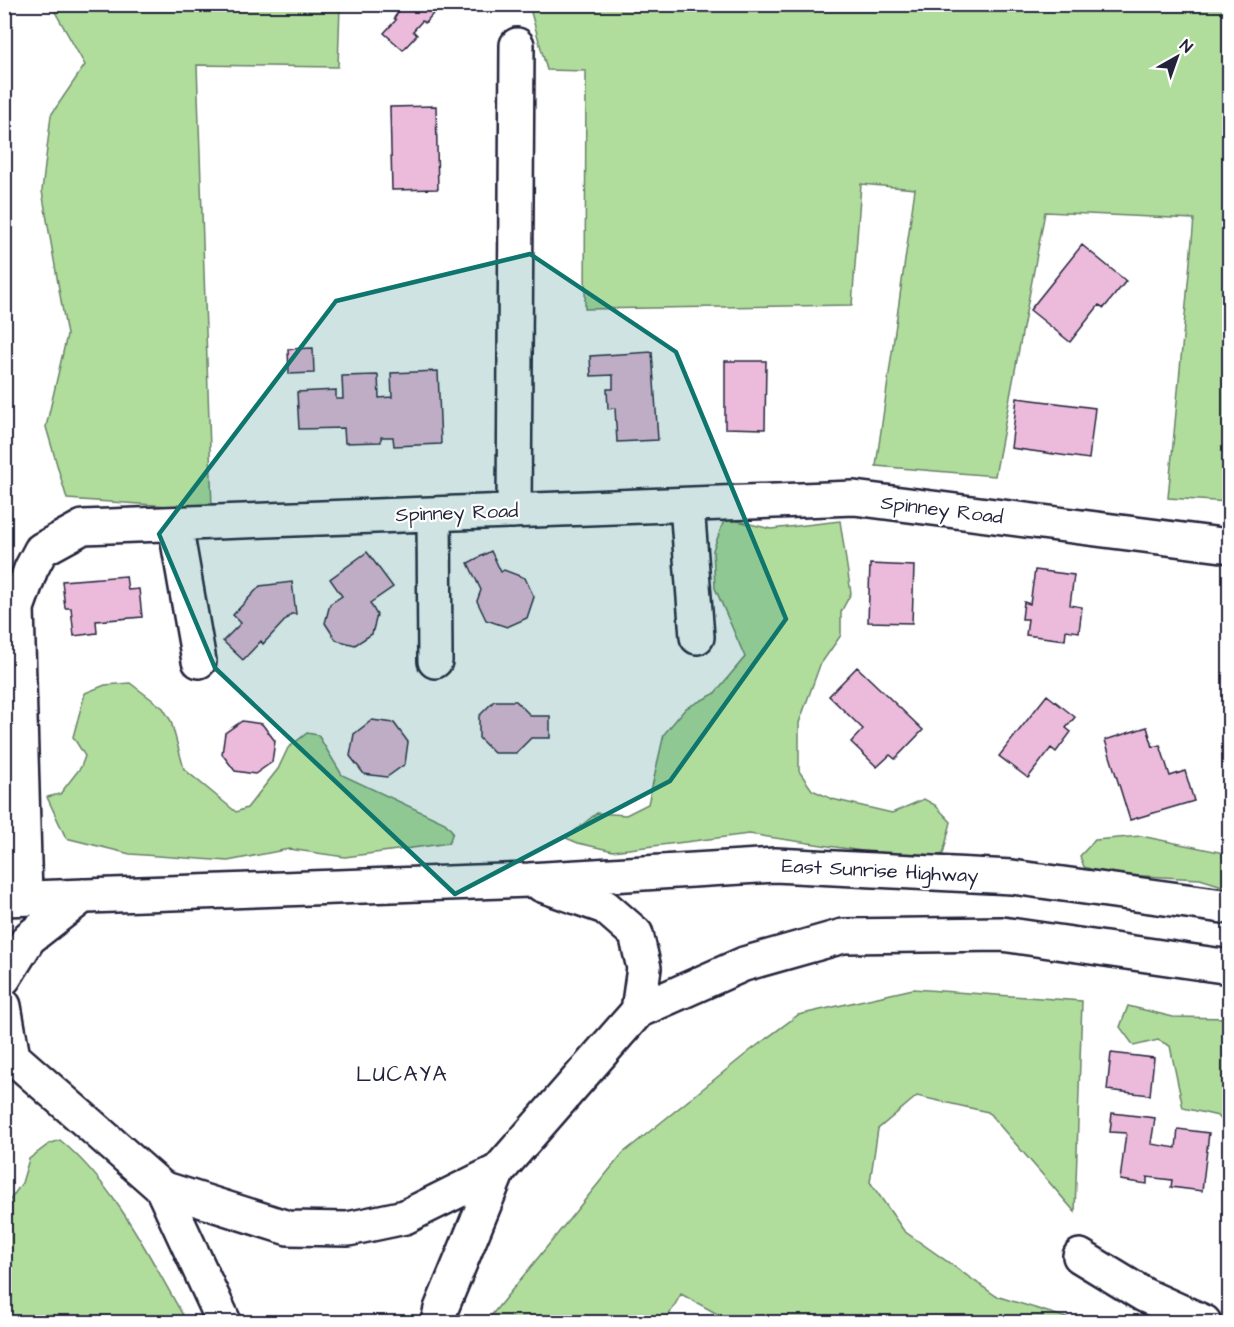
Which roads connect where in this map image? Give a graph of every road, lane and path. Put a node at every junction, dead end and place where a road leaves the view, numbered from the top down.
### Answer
1 (517, 45) dead end
2 (687, 505) junction
3 (514, 511) junction
4 (434, 514) junction
5 (175, 524) junction
6 (1230, 546) edge
7 (698, 637) dead end
8 (199, 661) dead end
9 (435, 661) dead end
10 (529, 880) junction
11 (83, 896) junction
12 (15, 899) edge
13 (1230, 907) edge
14 (1230, 967) edge
15 (4, 978) edge
16 (4, 1006) edge
17 (638, 1011) junction
18 (9, 1055) edge
19 (498, 1171) junction
20 (162, 1188) junction
21 (1080, 1256) dead end
22 (224, 1323) edge
23 (438, 1323) edge
24 (1204, 1323) edge

1 - 3 main road
2 - 3 main road, Spinney Road
2 - 6 main road, Spinney Road
2 - 7 main road
3 - 4 main road, Spinney Road
4 - 5 main road, Spinney Road
4 - 9 main road
5 - 8 main road
5 - 12 main road, Spinney Road
10 - 11 main road, East Sunrise Highway
10 - 13 main road, East Sunrise Highway
10 - 17 main road
11 - 12 main road
11 - 15 main road
14 - 17 main road
16 - 18 main road
17 - 19 main road
18 - 20 main road
19 - 20 main road
19 - 23 main road
20 - 22 main road
21 - 24 main road

